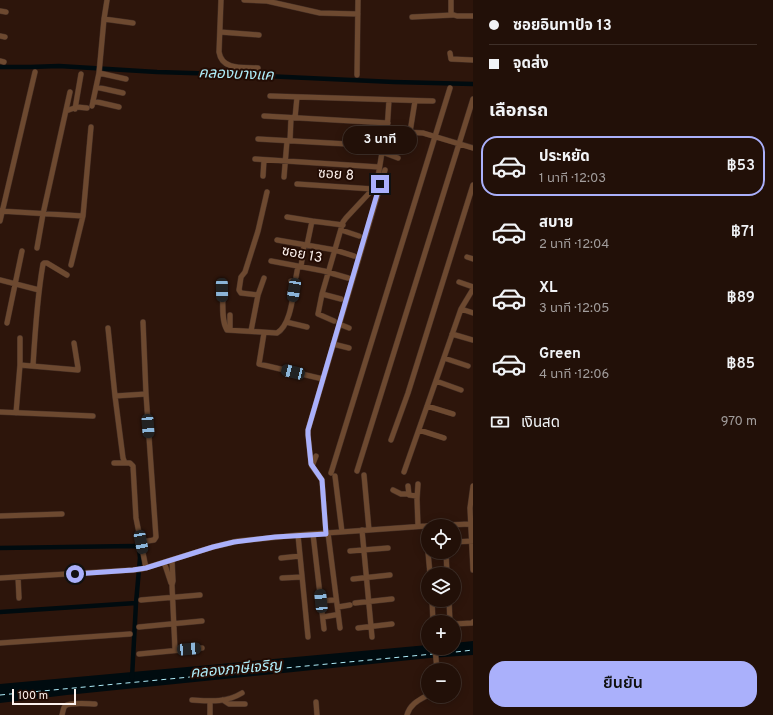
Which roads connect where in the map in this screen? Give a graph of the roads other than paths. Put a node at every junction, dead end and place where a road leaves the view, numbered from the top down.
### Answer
1 (107, 0) edge
2 (221, 0) edge
3 (244, 0) edge
4 (358, 0) edge
5 (451, 0) edge
6 (0, 11) edge
7 (6, 12) dead end
8 (358, 14) junction
9 (453, 15) junction
10 (473, 16) edge
11 (412, 17) dead end
12 (104, 19) junction
13 (133, 23) dead end
14 (220, 32) junction
15 (259, 35) dead end
16 (450, 53) dead end
17 (473, 60) edge
18 (258, 68) dead end
19 (35, 72) dead end
20 (99, 73) junction
21 (81, 74) dead end
22 (357, 75) dead end
23 (126, 79) dead end
24 (96, 87) junction
25 (450, 88) dead end
26 (70, 92) dead end
27 (123, 93) dead end
28 (270, 96) dead end
29 (297, 97) junction
30 (473, 99) edge
31 (389, 100) junction
32 (415, 100) junction
33 (433, 101) dead end
34 (91, 105) junction
35 (119, 107) dead end
36 (75, 108) junction
37 (66, 111) junction
38 (264, 116) dead end
39 (293, 118) junction
40 (388, 124) junction
41 (91, 128) dead end
42 (387, 131) junction
43 (410, 132) junction
44 (435, 137) junction
45 (258, 139) dead end
46 (288, 141) junction
47 (459, 144) junction
48 (382, 146) junction
49 (473, 148) edge
50 (382, 152) junction
51 (398, 158) dead end
52 (255, 159) dead end
53 (264, 160) junction
54 (285, 161) junction
55 (379, 167) junction
56 (385, 170) dead end
57 (263, 176) dead end
58 (284, 177) dead end
59 (297, 184) dead end
60 (473, 185) edge
61 (373, 189) junction
62 (267, 192) dead end
63 (1, 211) edge
64 (43, 214) junction
65 (83, 216) junction
66 (287, 217) dead end
67 (0, 220) edge
68 (312, 221) junction
69 (342, 227) junction
70 (360, 236) dead end
71 (277, 240) dead end
72 (306, 245) junction
73 (38, 248) dead end
74 (335, 250) junction
75 (22, 251) dead end
76 (354, 256) dead end
77 (467, 257) dead end
78 (473, 259) edge
79 (271, 261) dead end
80 (71, 265) dead end
81 (299, 266) junction
82 (329, 272) junction
83 (68, 275) dead end
84 (296, 277) dead end
85 (264, 278) dead end
86 (348, 278) dead end
87 (0, 280) edge
88 (291, 281) dead end
89 (459, 282) dead end
90 (15, 284) junction
91 (473, 288) edge
92 (39, 290) junction
93 (222, 290) dead end
94 (322, 294) junction
95 (258, 295) junction
96 (341, 299) dead end
97 (461, 309) junction
98 (473, 313) edge
99 (230, 315) dead end
100 (334, 321) dead end
101 (143, 322) dead end
102 (286, 322) junction
103 (7, 323) dead end
104 (339, 324) junction
105 (308, 327) dead end
106 (108, 328) dead end
107 (349, 328) dead end
108 (230, 330) junction
109 (251, 331) junction
110 (264, 333) junction
111 (452, 334) junction
112 (20, 338) dead end
113 (473, 340) edge
114 (74, 343) dead end
115 (333, 344) junction
116 (350, 348) dead end
117 (444, 358) junction
118 (20, 365) junction
119 (33, 366) junction
120 (468, 366) dead end
121 (323, 380) junction
122 (436, 381) junction
123 (461, 390) dead end
124 (146, 394) junction
125 (114, 396) junction
126 (427, 406) junction
127 (0, 412) edge
128 (16, 413) junction
129 (453, 414) dead end
130 (93, 416) dead end
131 (419, 430) junction
132 (444, 438) dead end
133 (391, 440) dead end
134 (316, 456) dead end
135 (125, 463) junction
136 (114, 464) dead end
137 (312, 466) junction
138 (357, 471) dead end
139 (404, 472) dead end
140 (364, 475) dead end
141 (418, 484) dead end
142 (408, 486) dead end
143 (473, 486) edge
144 (393, 490) dead end
145 (408, 494) junction
146 (417, 496) junction
147 (472, 508) edge
148 (62, 514) dead end
149 (0, 516) edge
150 (461, 524) edge
151 (470, 524) junction
152 (418, 526) joint
153 (362, 530) junction
154 (369, 530) junction
155 (342, 532) junction
156 (327, 533) junction
157 (313, 534) junction
158 (298, 535) junction
159 (472, 541) edge
160 (141, 542) junction
161 (461, 542) edge
162 (388, 548) dead end
163 (364, 550) junction
164 (350, 551) dead end
165 (300, 556) junction
166 (281, 558) dead end
167 (172, 560) junction
168 (164, 562) junction
169 (142, 569) junction
170 (473, 570) edge
171 (390, 575) dead end
172 (18, 577) junction
173 (302, 577) junction
174 (0, 578) edge
175 (282, 578) dead end
176 (366, 578) junction
177 (353, 579) dead end
178 (172, 585) junction
179 (200, 594) dead end
180 (173, 597) junction
181 (19, 598) dead end
182 (392, 599) dead end
183 (141, 600) dead end
184 (334, 600) dead end
185 (321, 601) junction
186 (369, 602) junction
187 (355, 603) dead end
188 (350, 606) dead end
189 (338, 607) junction
190 (335, 615) dead end
191 (323, 617) junction
192 (202, 621) dead end
193 (473, 622) edge
194 (174, 624) junction
195 (392, 624) dead end
196 (461, 624) edge
197 (371, 626) junction
198 (139, 627) dead end
199 (340, 628) dead end
200 (358, 628) dead end
201 (324, 629) dead end
202 (130, 634) dead end
203 (308, 637) dead end
204 (372, 637) dead end
205 (0, 643) edge
206 (202, 648) dead end
207 (175, 650) junction
208 (139, 654) dead end
209 (242, 693) dead end
210 (421, 699) edge
211 (192, 700) dead end
212 (223, 700) junction
213 (210, 701) junction
214 (316, 702) dead end
215 (95, 704) dead end
216 (245, 704) dead end
217 (62, 715) edge
218 (210, 715) edge
219 (317, 715) edge
220 (407, 715) edge

1 - 12 street
2 - 14 street
3 - 8 street
4 - 8 street
5 - 9 street
6 - 7 street
8 - 22 street
9 - 10 street
9 - 11 street
12 - 13 street
12 - 20 street
14 - 15 street
14 - 18 street
16 - 17 street
19 - 63 street
20 - 23 street
20 - 24 street
21 - 36 street
24 - 27 street
24 - 34 street
25 - 44 street
26 - 37 street
28 - 29 street
29 - 31 street
29 - 39 street
30 - 47 street
31 - 32 street
31 - 40 street
32 - 33 street
32 - 43 street
34 - 35 street
34 - 36 street
36 - 37 street
37 - 64 street
38 - 39 street
39 - 40 street
39 - 46 street
40 - 42 street
41 - 65 street
42 - 43 street
42 - 48 street
43 - 44 street
44 - 47 street
44 - 155 street
45 - 46 street
46 - 48 street
46 - 54 street
47 - 49 street
47 - 138 street
48 - 50 street
50 - 51 street
50 - 55 street
52 - 53 street
53 - 54 street
53 - 57 street
54 - 55 street
54 - 58 street
55 - 61 street
56 - 104 street
59 - 61 street, ซอย 8
60 - 133 street
61 - 69 street
62 - 95 street
63 - 64 street
63 - 67 street
64 - 65 street
64 - 73 street
65 - 80 street
66 - 68 street
68 - 69 street
68 - 72 street
69 - 70 street
69 - 74 street
71 - 72 street
72 - 74 street
72 - 81 street
74 - 76 street
74 - 82 street
75 - 90 street
77 - 78 street
79 - 81 street, ซอย 13
81 - 82 street, ซอย 13
81 - 84 street
82 - 86 street, ซอย 13
82 - 94 street
83 - 92 street
85 - 95 street
87 - 90 street
88 - 102 street
89 - 91 street
90 - 92 street
90 - 103 street
91 - 97 street
92 - 119 street
93 - 108 street
94 - 96 street
94 - 100 street
95 - 109 street
97 - 98 street
97 - 111 street
99 - 108 street
101 - 124 street
102 - 105 street
102 - 110 street
104 - 107 street
104 - 115 street
106 - 125 street
108 - 109 street
109 - 110 street
110 - 121 street
111 - 113 street
111 - 117 street
112 - 118 street
114 - 119 street
115 - 116 street
115 - 121 street
117 - 120 street
117 - 122 street
118 - 119 street
118 - 128 street
121 - 137 street
122 - 123 street
122 - 126 street
124 - 125 street
124 - 160 street
125 - 135 street
126 - 129 street
126 - 131 street
127 - 128 street
128 - 130 street
131 - 132 street
131 - 139 street
134 - 137 street
135 - 136 street
135 - 160 street
137 - 156 street
140 - 154 street
141 - 146 street
142 - 145 street
143 - 147 street
144 - 145 street
145 - 146 street
146 - 152 street
147 - 151 street
148 - 149 street
150 - 151 street
151 - 159 street
152 - 154 street
153 - 154 street
153 - 155 street
153 - 163 street
155 - 156 street
156 - 157 street
156 - 189 street
157 - 158 street
157 - 185 street
158 - 165 street
158 - 167 street
159 - 161 street
159 - 170 street
160 - 169 street
162 - 163 street
163 - 164 street
163 - 176 street
165 - 166 street
165 - 173 street
167 - 168 street
167 - 178 street
168 - 169 street
168 - 178 street
169 - 172 street
171 - 176 street
172 - 174 street
172 - 181 street
173 - 175 street
173 - 203 street
176 - 177 street
176 - 186 street
178 - 180 street
179 - 180 street
180 - 183 street
180 - 194 street
182 - 186 street
184 - 185 street
185 - 191 street
186 - 187 street
186 - 197 street
188 - 189 street
189 - 199 street
190 - 191 street
191 - 201 street
192 - 194 street
193 - 196 street
194 - 198 street
194 - 207 street
195 - 197 street
197 - 200 street
197 - 204 street
202 - 205 street
206 - 207 street
207 - 208 street
209 - 212 street
210 - 220 street
211 - 213 street
212 - 213 street
212 - 216 street
213 - 218 street
214 - 219 street
215 - 217 street

